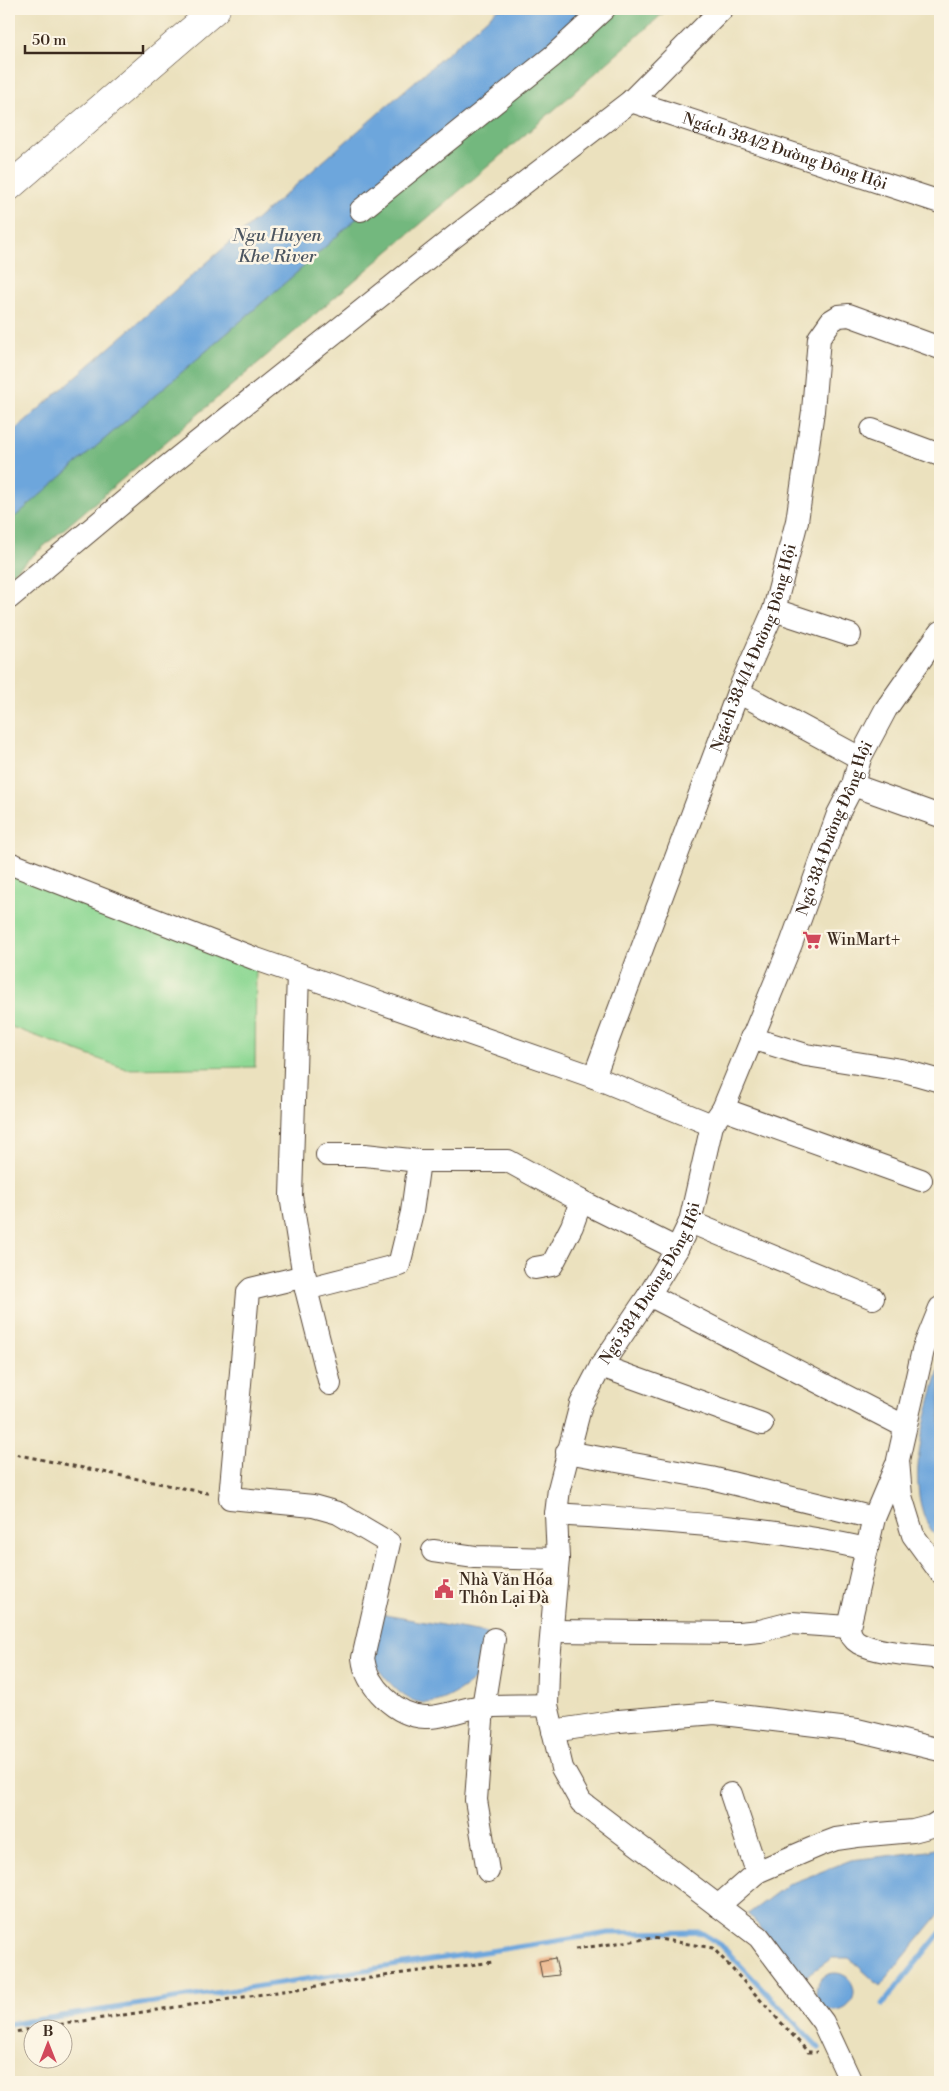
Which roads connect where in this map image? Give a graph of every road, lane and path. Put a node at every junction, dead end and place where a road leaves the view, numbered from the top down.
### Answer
1 (216, 9) edge
2 (604, 9) edge
3 (722, 9) edge
4 (631, 102) junction
5 (9, 187) edge
6 (940, 202) edge
7 (361, 210) dead end
8 (940, 348) edge
9 (872, 430) dead end
10 (940, 455) edge
11 (9, 598) edge
12 (774, 610) junction
13 (940, 632) edge
14 (850, 635) dead end
15 (738, 692) junction
16 (860, 758) junction
17 (853, 785) junction
18 (940, 816) edge
19 (9, 863) edge
20 (298, 974) junction
21 (751, 1038) junction
22 (594, 1077) junction
23 (940, 1081) edge
24 (717, 1117) junction
25 (327, 1155) dead end
26 (420, 1161) junction
27 (921, 1180) dead end
28 (581, 1201) junction
29 (690, 1222) junction
30 (677, 1249) junction
31 (535, 1268) dead end
32 (305, 1283) junction
33 (649, 1295) junction
34 (873, 1298) dead end
35 (940, 1308) edge
36 (601, 1366) junction
37 (330, 1384) dead end
38 (762, 1424) dead end
39 (904, 1426) junction
40 (568, 1452) junction
41 (9, 1453) edge
42 (898, 1460) junction
43 (230, 1498) junction
44 (556, 1514) junction
45 (874, 1518) junction
46 (867, 1549) junction
47 (433, 1551) dead end
48 (558, 1559) junction
49 (940, 1572) edge
50 (849, 1627) junction
51 (553, 1631) junction
52 (494, 1639) dead end
53 (940, 1658) edge
54 (547, 1705) junction
55 (483, 1707) junction
56 (553, 1731) junction
57 (940, 1750) edge
58 (731, 1794) dead end
59 (940, 1821) edge
60 (488, 1871) dead end
61 (757, 1872) junction
62 (718, 1906) junction
63 (575, 1949) dead end
64 (493, 1962) dead end
65 (72, 2023) edge
66 (22, 2030) edge
67 (9, 2032) edge
68 (836, 2049) junction
69 (851, 2082) edge

1 - 5 main road
2 - 7 street
3 - 4 street
4 - 6 street, Ngách 384/2 Đường Đông Hội
4 - 11 street
8 - 12 street, Ngách 384/14 Đường Đông Hội
9 - 10 street
12 - 14 street
12 - 15 street, Ngách 384/14 Đường Đông Hội
13 - 16 street, Ngõ 384 Đường Đông Hội
15 - 16 street
15 - 22 street, Ngách 384/14 Đường Đông Hội
16 - 17 street, Ngõ 384 Đường Đông Hội
17 - 18 street
17 - 21 street, Ngõ 384 Đường Đông Hội
19 - 20 street
20 - 22 street
20 - 32 street
21 - 23 street
21 - 24 street, Ngõ 384 Đường Đông Hội
22 - 24 street
24 - 27 street
24 - 29 street, Ngõ 384 Đường Đông Hội
25 - 26 street
26 - 28 street
26 - 32 street
28 - 30 street
28 - 31 street
29 - 30 street, Ngõ 384 Đường Đông Hội
29 - 34 street
30 - 33 street, Ngõ 384 Đường Đông Hội
32 - 37 street
32 - 43 street
33 - 36 street, Ngõ 384 Đường Đông Hội
33 - 39 street
35 - 39 street
36 - 38 street
36 - 40 street, Ngõ 384 Đường Đông Hội
39 - 42 street
40 - 44 street, Ngõ 384 Đường Đông Hội
40 - 45 street
41 - 43 path
42 - 45 street
42 - 49 street
43 - 55 street
44 - 46 street
44 - 48 street, Ngõ 384 Đường Đông Hội
45 - 46 street
46 - 50 street
47 - 48 street
48 - 51 street, Ngõ 384 Đường Đông Hội
50 - 51 street
50 - 53 street
51 - 54 street, Ngõ 384 Đường Đông Hội
52 - 55 street
54 - 55 street
54 - 56 street, Ngõ 384 Đường Đông Hội
55 - 60 street
56 - 57 street
56 - 62 street, Ngõ 384 Đường Đông Hội
58 - 61 street
59 - 61 street
61 - 62 street
62 - 68 street, Ngõ 384 Đường Đông Hội
63 - 68 path
64 - 65 path
66 - 67 path
68 - 69 street, Ngõ 384 Đường Đông Hội

